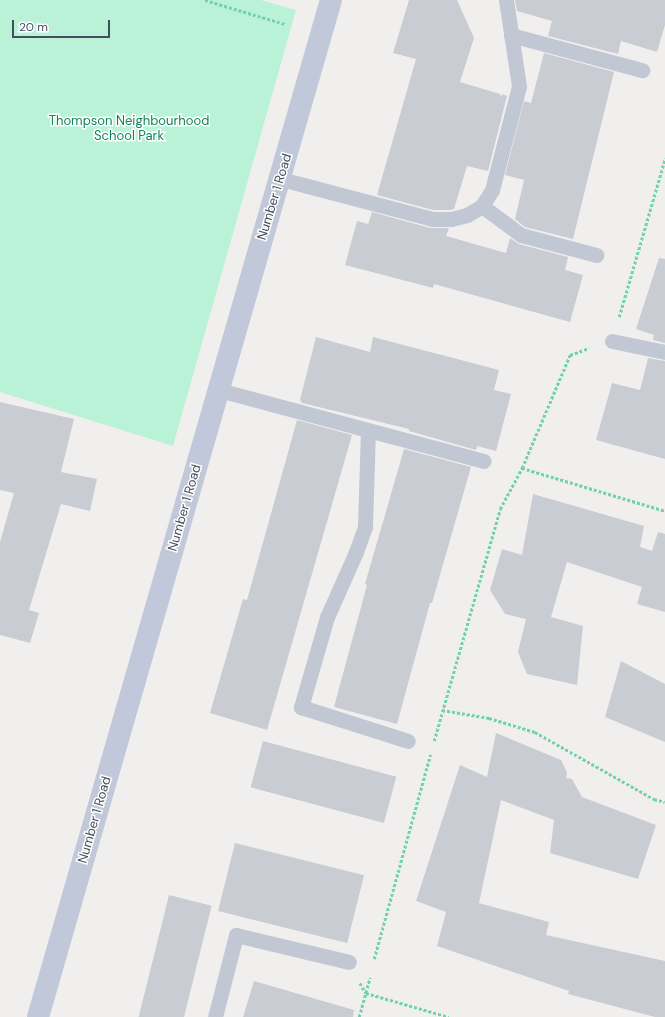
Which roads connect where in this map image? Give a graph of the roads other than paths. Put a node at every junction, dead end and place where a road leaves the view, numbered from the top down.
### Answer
1 (331, 0) edge
2 (506, 0) edge
3 (511, 35) junction
4 (642, 70) dead end
5 (281, 179) junction
6 (482, 206) junction
7 (596, 255) dead end
8 (612, 341) dead end
9 (665, 352) edge
10 (219, 390) junction
11 (368, 430) junction
12 (484, 461) dead end
13 (408, 740) dead end
14 (348, 962) road end
15 (38, 1017) edge
16 (215, 1017) edge

1 - 5 main road, Number 1 Road
2 - 3 lane
3 - 4 lane
3 - 6 lane
5 - 6 lane
5 - 10 main road, Number 1 Road
6 - 7 lane
8 - 9 lane
10 - 11 lane
10 - 15 main road, Number 1 Road
11 - 12 lane
11 - 13 lane
14 - 16 lane

